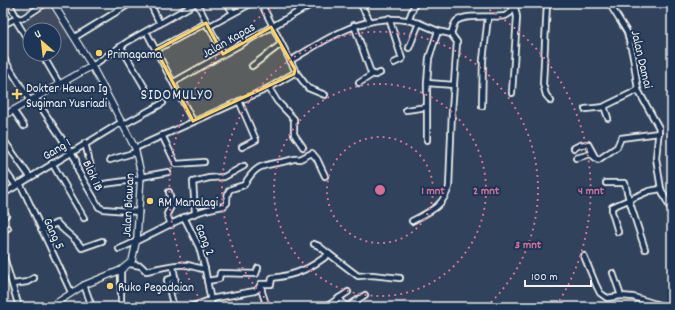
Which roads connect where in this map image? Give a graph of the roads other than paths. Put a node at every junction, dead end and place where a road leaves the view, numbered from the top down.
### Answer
1 (9, 3) edge
2 (46, 3) edge
3 (53, 3) edge
4 (132, 3) edge
5 (150, 3) edge
6 (196, 3) edge
7 (227, 3) edge
8 (252, 3) edge
9 (261, 3) edge
10 (314, 3) edge
11 (360, 3) edge
12 (415, 3) edge
13 (547, 3) edge
14 (609, 3) edge
15 (516, 5) edge
16 (233, 13) junction
17 (488, 17) junction
18 (389, 18) junction
19 (16, 19) junction
20 (409, 20) junction
21 (370, 21) junction
22 (419, 22) junction
23 (160, 24) junction
24 (3, 25) edge
25 (207, 25) junction
26 (354, 25) junction
27 (271, 27) junction
28 (22, 29) edge
29 (438, 31) junction
30 (451, 34) junction
31 (148, 35) dead end
32 (74, 37) junction
33 (281, 44) junction
34 (121, 47) junction
35 (410, 48) dead end
36 (156, 50) junction
37 (223, 54) junction
38 (3, 58) edge
39 (290, 61) junction
40 (47, 62) edge
41 (394, 63) dead end
42 (92, 66) junction
43 (252, 66) dead end
44 (296, 72) junction
45 (380, 73) dead end
46 (373, 74) junction
47 (174, 82) junction
48 (359, 83) dead end
49 (426, 83) junction
50 (60, 85) junction
51 (454, 85) junction
52 (269, 88) junction
53 (638, 90) junction
54 (148, 93) dead end
55 (512, 93) dead end
56 (325, 95) dead end
57 (32, 100) junction
58 (239, 101) junction
59 (551, 101) dead end
60 (164, 103) dead end
61 (482, 106) dead end
62 (427, 107) junction
63 (605, 107) junction
64 (585, 109) dead end
65 (13, 110) junction
66 (406, 110) dead end
67 (3, 116) edge
68 (608, 118) dead end
69 (194, 121) junction
70 (123, 123) junction
71 (24, 126) dead end
72 (659, 133) junction
73 (162, 135) junction
74 (3, 139) edge
75 (427, 140) dead end
76 (85, 143) junction
77 (242, 147) dead end
78 (303, 147) dead end
79 (574, 148) dead end
80 (135, 150) junction
81 (70, 152) junction
82 (594, 155) junction
83 (576, 158) dead end
84 (110, 160) dead end
85 (204, 162) dead end
86 (52, 163) junction
87 (244, 166) dead end
88 (3, 168) edge
89 (92, 171) dead end
90 (168, 172) dead end
91 (325, 176) dead end
92 (30, 177) junction
93 (141, 178) junction
94 (606, 183) dead end
95 (104, 184) dead end
96 (18, 185) junction
97 (661, 189) junction
98 (169, 192) dead end
99 (3, 194) edge
100 (629, 200) junction
101 (138, 212) junction
102 (195, 212) junction
103 (672, 212) edge
104 (84, 218) dead end
105 (184, 218) junction
106 (412, 221) dead end
107 (171, 225) junction
108 (42, 230) junction
109 (618, 232) dead end
110 (102, 241) dead end
111 (136, 242) junction
112 (314, 244) dead end
113 (119, 249) dead end
114 (645, 249) dead end
115 (3, 254) edge
116 (329, 254) junction
117 (584, 256) dead end
118 (130, 264) junction
119 (174, 266) junction
120 (258, 268) dead end
121 (206, 269) junction
122 (121, 270) junction
123 (613, 273) dead end
124 (175, 277) junction
125 (34, 278) dead end
126 (400, 278) dead end
127 (207, 281) junction
128 (13, 284) junction
129 (261, 284) junction
130 (84, 285) junction
131 (177, 289) dead end
132 (71, 292) junction
133 (348, 292) dead end
134 (365, 295) dead end
135 (620, 296) junction
136 (339, 298) junction
137 (210, 300) junction
138 (173, 304) dead end
139 (135, 305) dead end
140 (19, 307) edge
141 (50, 307) edge
142 (92, 307) edge
143 (121, 307) edge
144 (129, 307) edge
145 (190, 307) edge
146 (212, 307) edge
147 (267, 307) edge
148 (326, 307) edge
149 (346, 307) edge
150 (666, 307) edge

1 - 19 street
2 - 19 street
3 - 32 street, Jalan Biawan
4 - 32 street
5 - 23 street
6 - 23 street
6 - 25 street
7 - 16 street
8 - 16 street
9 - 27 street
10 - 27 street, Jalan Kapas
11 - 21 street
12 - 20 street
13 - 59 street
14 - 53 street, Jalan Damai
15 - 17 street
15 - 55 street
16 - 25 street
17 - 30 street
17 - 61 street
18 - 20 street
18 - 21 street
18 - 41 street
19 - 24 street
19 - 28 street
20 - 22 street
21 - 26 street
22 - 29 street
22 - 35 street
23 - 34 street
25 - 36 street
25 - 37 street
26 - 39 street
26 - 46 street
27 - 33 street
27 - 37 street, Jalan Kapas
29 - 30 street
29 - 49 street
30 - 51 street
31 - 36 street
32 - 42 street, Jalan Biawan
33 - 39 street
33 - 43 street
34 - 42 street
34 - 54 street
36 - 47 street
37 - 47 street, Jalan Kapas
38 - 57 street, Blok 1B
39 - 44 street
40 - 50 street
42 - 50 street
42 - 70 street, Jalan Biawan
44 - 52 street
44 - 56 street
45 - 46 street
46 - 48 street
47 - 69 street
49 - 51 street
49 - 62 street
50 - 57 street
51 - 106 street
52 - 58 street
52 - 78 street
53 - 63 street
53 - 72 street, Jalan Damai
57 - 65 street
57 - 81 street, Blok 1B
58 - 69 street
58 - 77 street
60 - 70 street, Gang 1
62 - 66 street
62 - 75 street
63 - 64 street
63 - 68 street
65 - 67 street
65 - 71 street
69 - 73 street
70 - 76 street, Gang 1
70 - 80 street, Jalan Biawan
72 - 82 street
72 - 97 street, Jalan Damai
73 - 80 street
73 - 85 street
74 - 92 street
76 - 81 street, Gang 1
76 - 89 street
79 - 82 street
80 - 84 street
80 - 93 street, Jalan Biawan
81 - 86 street, Gang 1
81 - 101 street, Blok 1B
82 - 83 street
86 - 92 street, Gang 1
86 - 104 street
87 - 102 street
88 - 96 street
90 - 93 street
91 - 102 street, Gang 2
92 - 96 street, Gang 1
93 - 95 street
93 - 101 street, Jalan Biawan
94 - 100 street
96 - 99 street, Gang 1
96 - 108 street, Gang 5
97 - 100 street
97 - 103 street, Jalan Damai
98 - 107 street
100 - 109 street
100 - 114 street
101 - 111 street, Jalan Biawan
102 - 105 street, Gang 2
105 - 107 street, Gang 2
105 - 121 street, Gang 2
107 - 111 street, Gang 2
108 - 110 street
108 - 132 street, Gang 5
111 - 113 street, Gang 2
111 - 118 street, Jalan Biawan
112 - 116 street
115 - 128 street
116 - 126 street
116 - 129 street
117 - 135 street
118 - 119 street
118 - 122 street
119 - 121 street
119 - 124 street
120 - 127 street
121 - 127 street, Gang 2
122 - 130 street
122 - 143 street
123 - 135 street
124 - 131 street
124 - 138 street
125 - 128 street
127 - 137 street, Gang 2
128 - 140 street
129 - 137 street
129 - 147 street
130 - 132 street
130 - 142 street
132 - 141 street
133 - 136 street
134 - 149 street
135 - 150 street
136 - 148 street
136 - 149 street
137 - 145 street
137 - 146 street, Gang 2
139 - 144 street

